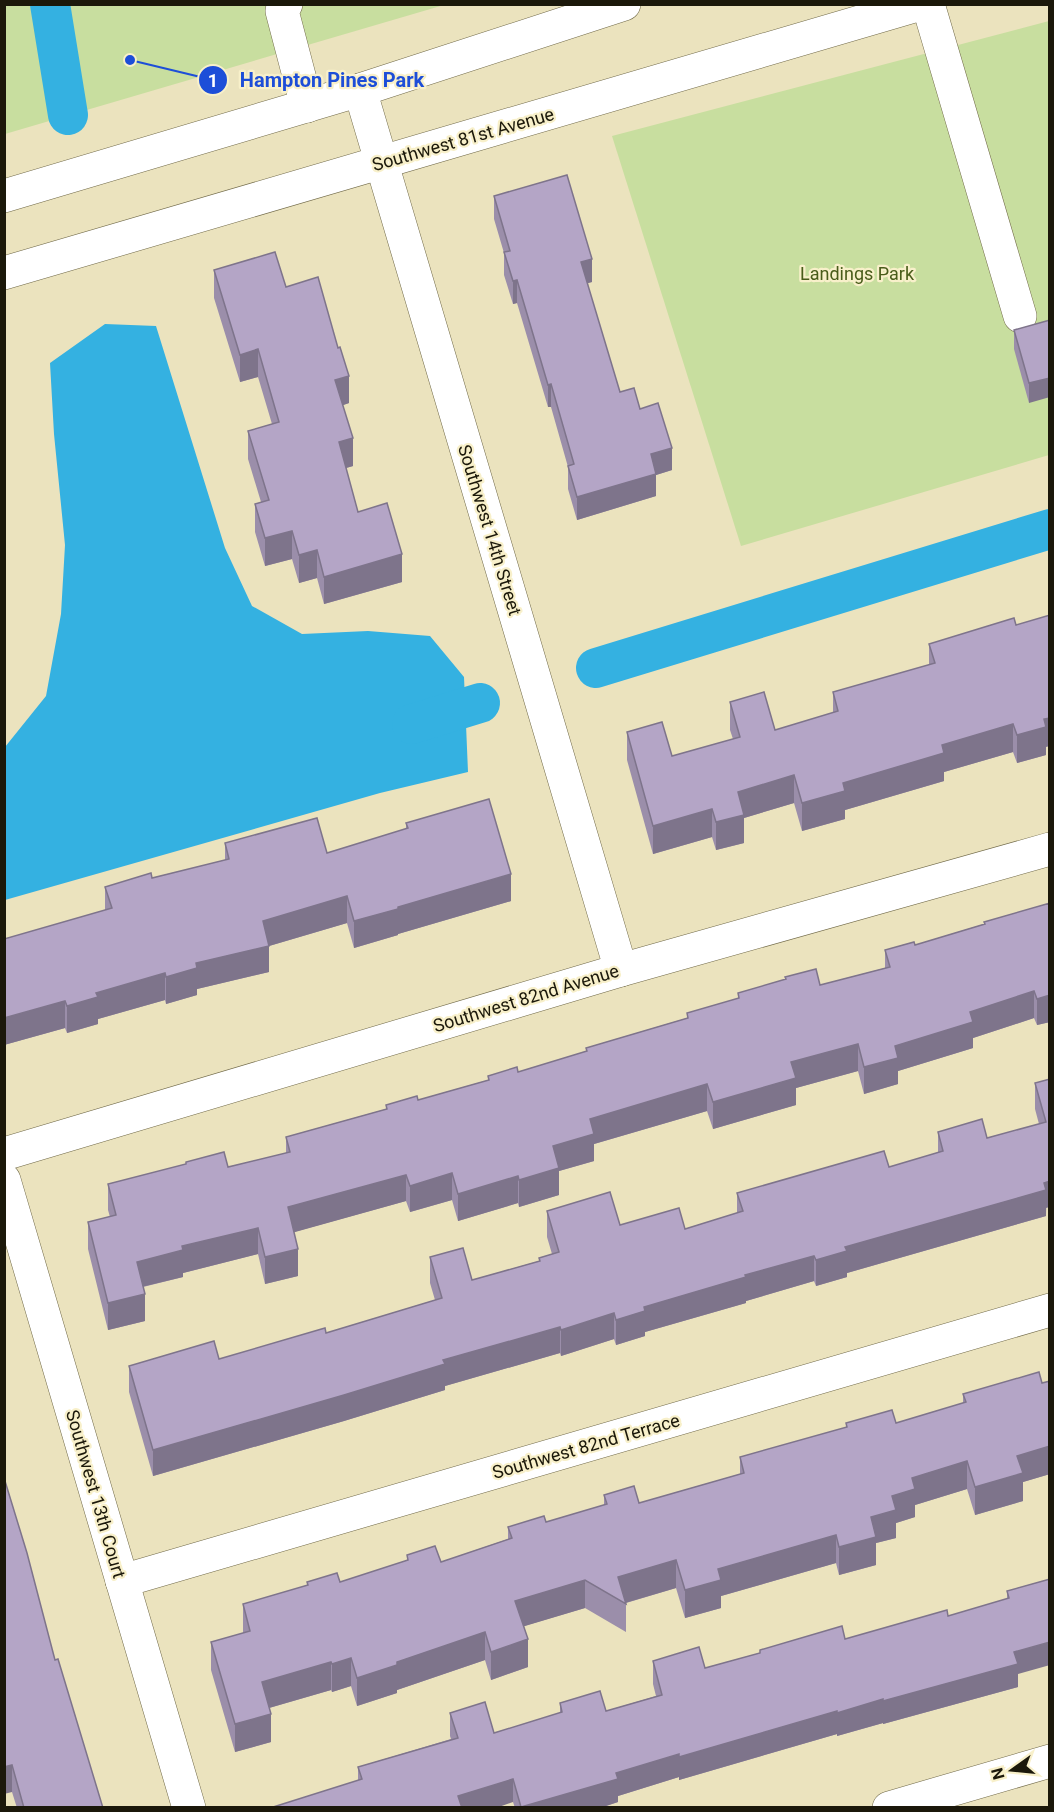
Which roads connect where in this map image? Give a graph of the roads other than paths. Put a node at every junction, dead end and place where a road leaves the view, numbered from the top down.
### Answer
1 (286, 4) edge
2 (624, 4) edge
3 (921, 4) edge
4 (928, 4) edge
5 (360, 90) junction
6 (307, 106) junction
7 (381, 163) junction
8 (4, 196) edge
9 (4, 273) edge
10 (1020, 316) dead end
11 (1050, 849) edge
12 (621, 970) junction
13 (4, 1154) edge
14 (4, 1180) edge
15 (1050, 1310) edge
16 (122, 1581) junction
17 (1050, 1761) edge
18 (189, 1808) edge
19 (889, 1808) edge

1 - 6 street
2 - 5 street
3 - 7 street, Southwest 81st Avenue
4 - 10 street
5 - 6 street
5 - 7 street, Southwest 14th Street
6 - 8 street
7 - 9 street, Southwest 81st Avenue
7 - 12 street, Southwest 14th Street
11 - 12 street, Southwest 82nd Avenue
12 - 13 street, Southwest 82nd Avenue
14 - 16 street, Southwest 13th Court
15 - 16 street, Southwest 82nd Terrace
16 - 18 street, Southwest 13th Court
17 - 19 street

